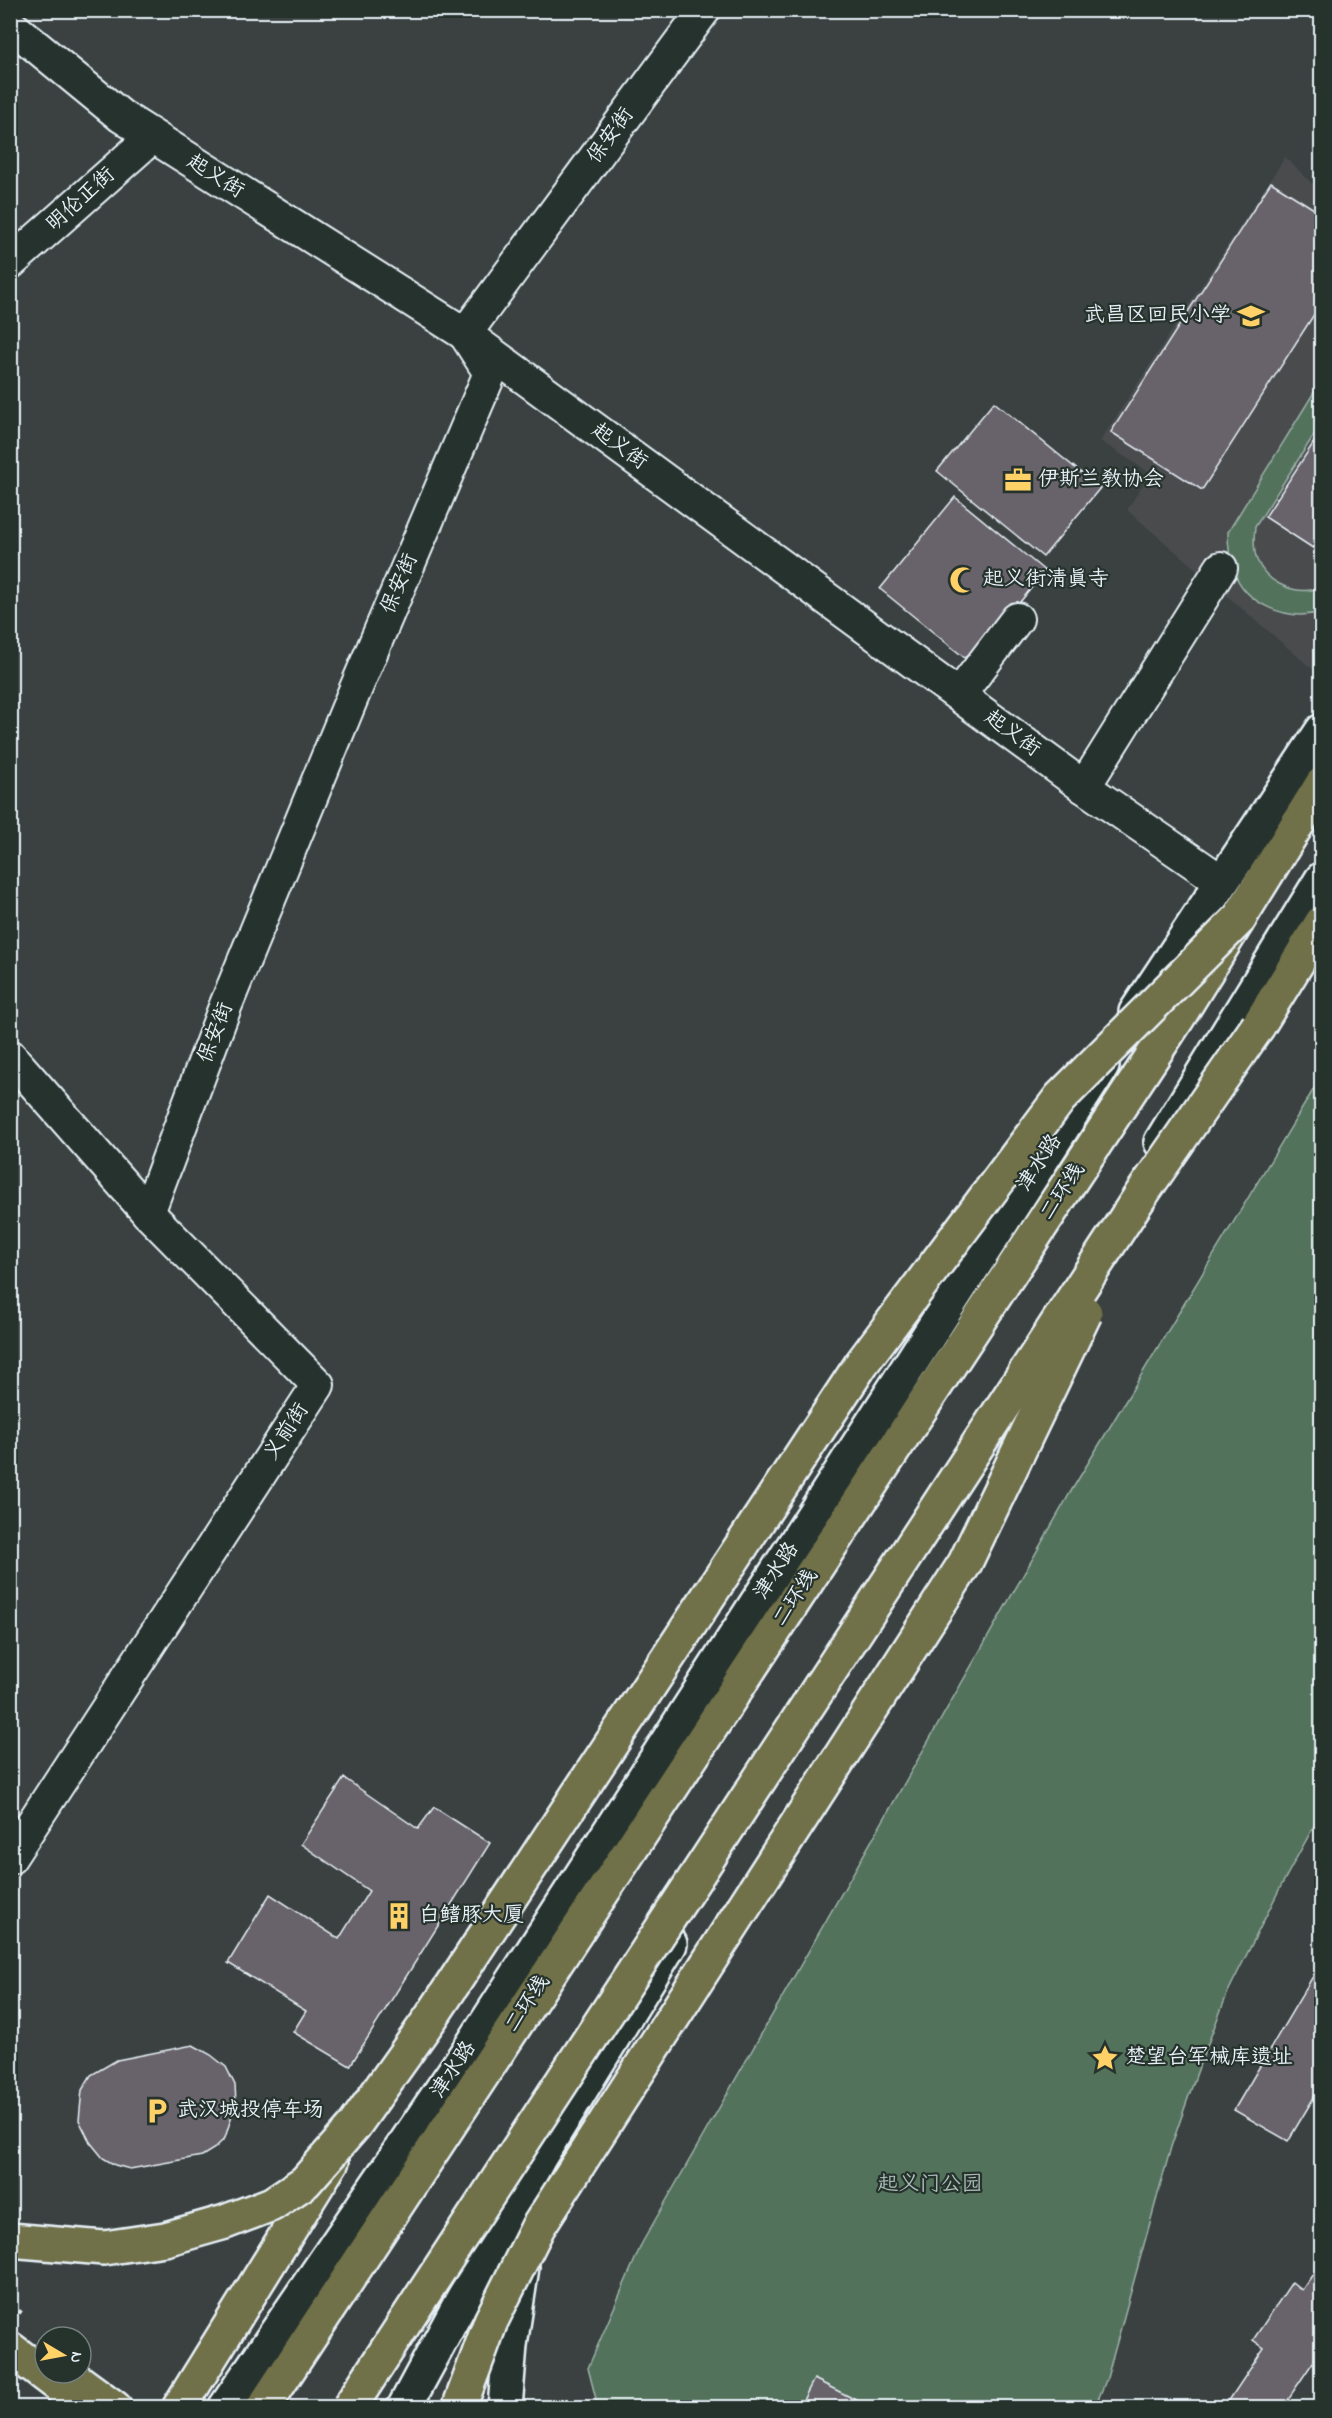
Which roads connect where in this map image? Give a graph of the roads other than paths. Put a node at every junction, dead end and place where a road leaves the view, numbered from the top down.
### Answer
1 (704, 10) edge
2 (10, 25) edge
3 (152, 137) junction
4 (10, 263) edge
5 (465, 334) junction
6 (1221, 568) dead end
7 (1017, 619) dead end
8 (958, 695) junction
9 (1322, 730) edge
10 (1322, 784) edge
11 (1084, 787) junction
12 (1322, 879) edge
13 (1221, 881) junction
14 (1240, 918) junction
15 (1322, 922) edge
16 (10, 1056) edge
17 (1140, 1195) junction
18 (148, 1213) junction
19 (10, 1858) edge
20 (354, 2126) junction
21 (540, 2156) junction
22 (10, 2240) edge
23 (10, 2332) edge
24 (10, 2349) edge
25 (33, 2349) edge
26 (83, 2385) edge
27 (87, 2408) edge
28 (115, 2408) edge
29 (179, 2408) edge
30 (225, 2408) edge
31 (263, 2408) edge
32 (349, 2408) edge
33 (404, 2408) edge
34 (459, 2408) edge
35 (505, 2408) edge

1 - 5 street, 保安街
2 - 3 street, 起义街
3 - 4 street, 明伦正街
3 - 5 street, 起义街
5 - 8 street, 起义街
5 - 18 street, 保安街
6 - 11 street
7 - 8 street
8 - 11 street, 起义街
9 - 13 main road, 津水路
10 - 14 main road, 二环线
11 - 13 street, 起义街
12 - 21 main road
13 - 30 main road, 津水路
14 - 20 main road, bridge
14 - 31 main road, 二环线, bridge
15 - 17 main road, bridge
16 - 18 street, 义前街
17 - 32 main road, bridge
17 - 34 main road, bridge
18 - 19 street, 义前街
20 - 22 main road, bridge
20 - 29 main road, bridge
21 - 33 main road
21 - 35 main road
23 - 25 main road
24 - 27 main road
26 - 28 main road

